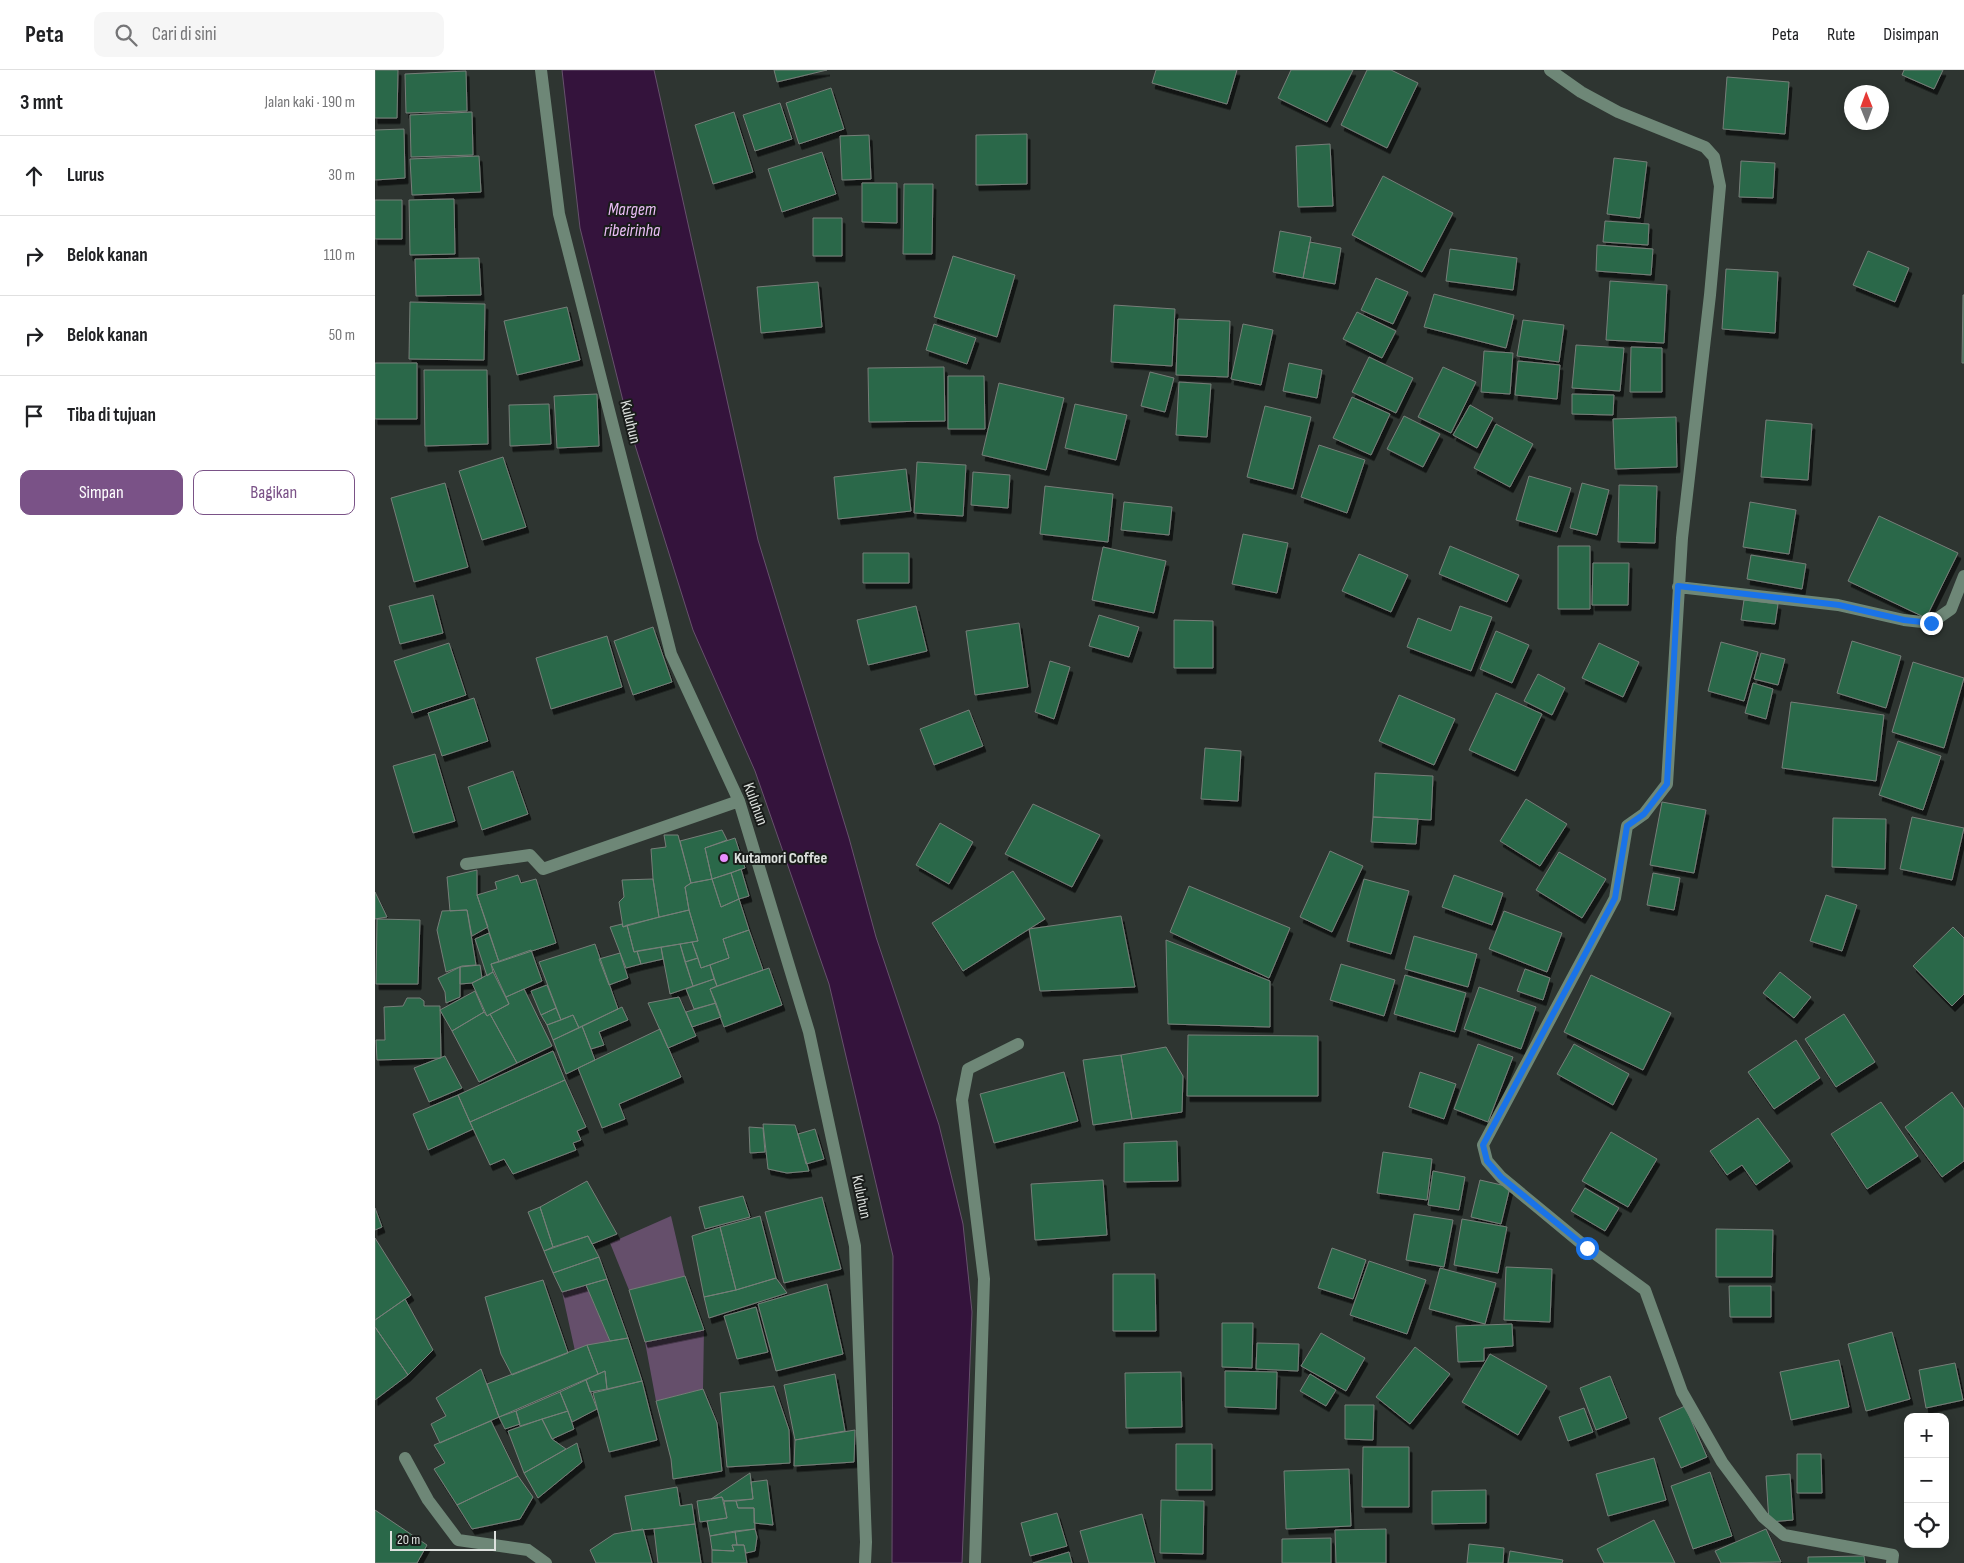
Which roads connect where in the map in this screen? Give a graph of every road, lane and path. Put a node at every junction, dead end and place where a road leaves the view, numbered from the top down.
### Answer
1 (541, 70) edge
2 (1550, 70) edge
3 (1964, 576) edge
4 (1678, 586) junction
5 (739, 801) junction
6 (467, 864) dead end
7 (1018, 1044) dead end
8 (405, 1458) dead end
9 (546, 1563) edge
10 (865, 1563) edge
11 (975, 1563) edge
12 (1892, 1563) edge

1 - 5 street, Kuluhun
2 - 4 street
3 - 4 street
4 - 12 street
5 - 6 street
5 - 10 street, Kuluhun
7 - 11 street
8 - 9 street

